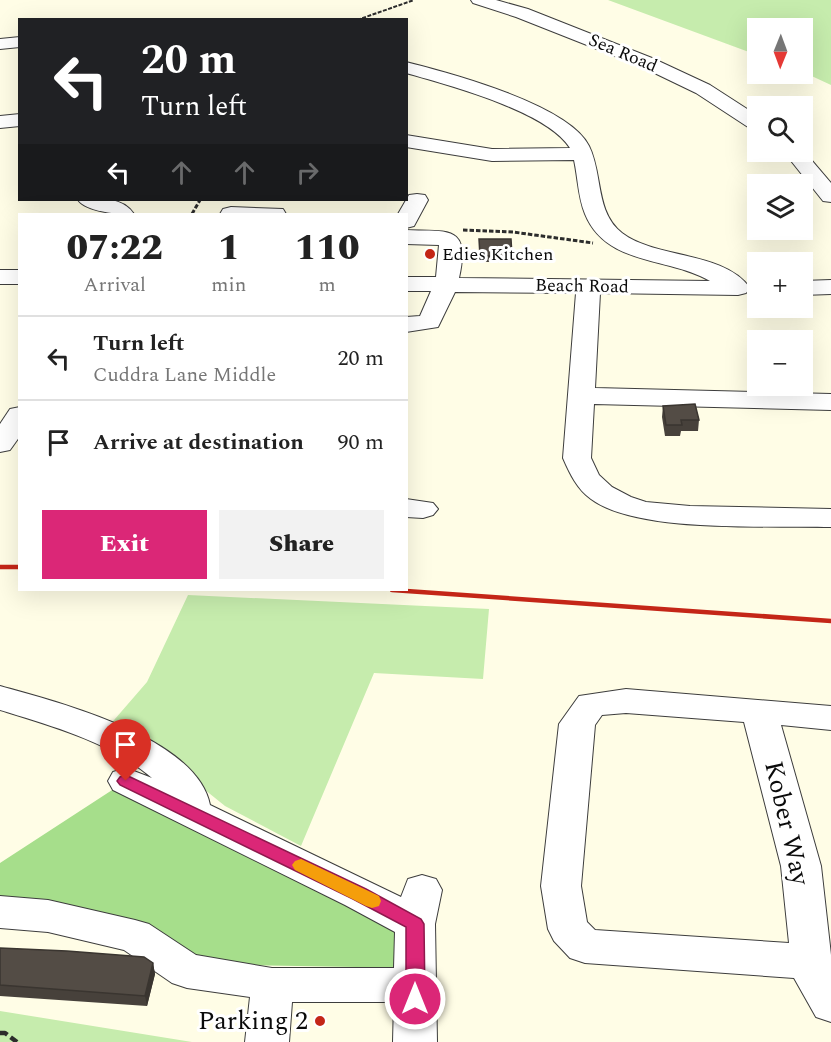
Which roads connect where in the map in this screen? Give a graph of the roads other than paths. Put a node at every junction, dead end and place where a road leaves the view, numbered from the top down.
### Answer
1 (479, 0) edge
2 (18, 42) edge
3 (0, 45) edge
4 (408, 69) edge
5 (747, 118) edge
6 (18, 120) edge
7 (0, 122) edge
8 (408, 141) edge
9 (582, 154) junction
10 (802, 162) edge
11 (831, 196) edge
12 (417, 200) dead end
13 (92, 201) edge
14 (122, 213) edge
15 (408, 217) edge
16 (408, 237) edge
17 (0, 277) edge
18 (18, 277) edge
19 (408, 284) edge
20 (448, 285) junction
21 (588, 286) junction
22 (831, 287) edge
23 (747, 288) edge
24 (747, 288) edge
25 (813, 288) edge
26 (418, 324) edge
27 (582, 396) junction
28 (831, 402) edge
29 (18, 418) edge
30 (0, 444) edge
31 (831, 518) edge
32 (0, 698) edge
33 (759, 711) junction
34 (831, 718) edge
35 (126, 781) dead end
36 (192, 813) junction
37 (0, 912) edge
38 (811, 962) junction
39 (272, 985) junction
40 (415, 985) junction
41 (831, 1004) edge
42 (267, 1042) edge
43 (416, 1042) edge

1 - 5 street, Sea Road
2 - 3 street
4 - 9 street
6 - 7 street
8 - 9 street
9 - 23 street
10 - 11 street
12 - 15 street
13 - 14 street
16 - 20 street
17 - 18 street
19 - 20 street, Beach Road
20 - 21 street, Beach Road
20 - 26 street
21 - 24 street, Beach Road
21 - 27 street
22 - 25 street
27 - 28 street
27 - 31 street
29 - 30 street
32 - 36 street
33 - 34 street
33 - 38 street, Kober Way
33 - 38 street
35 - 36 street
36 - 40 street
37 - 39 street
38 - 41 street, Kober Way
39 - 40 street
39 - 42 street
40 - 43 street

